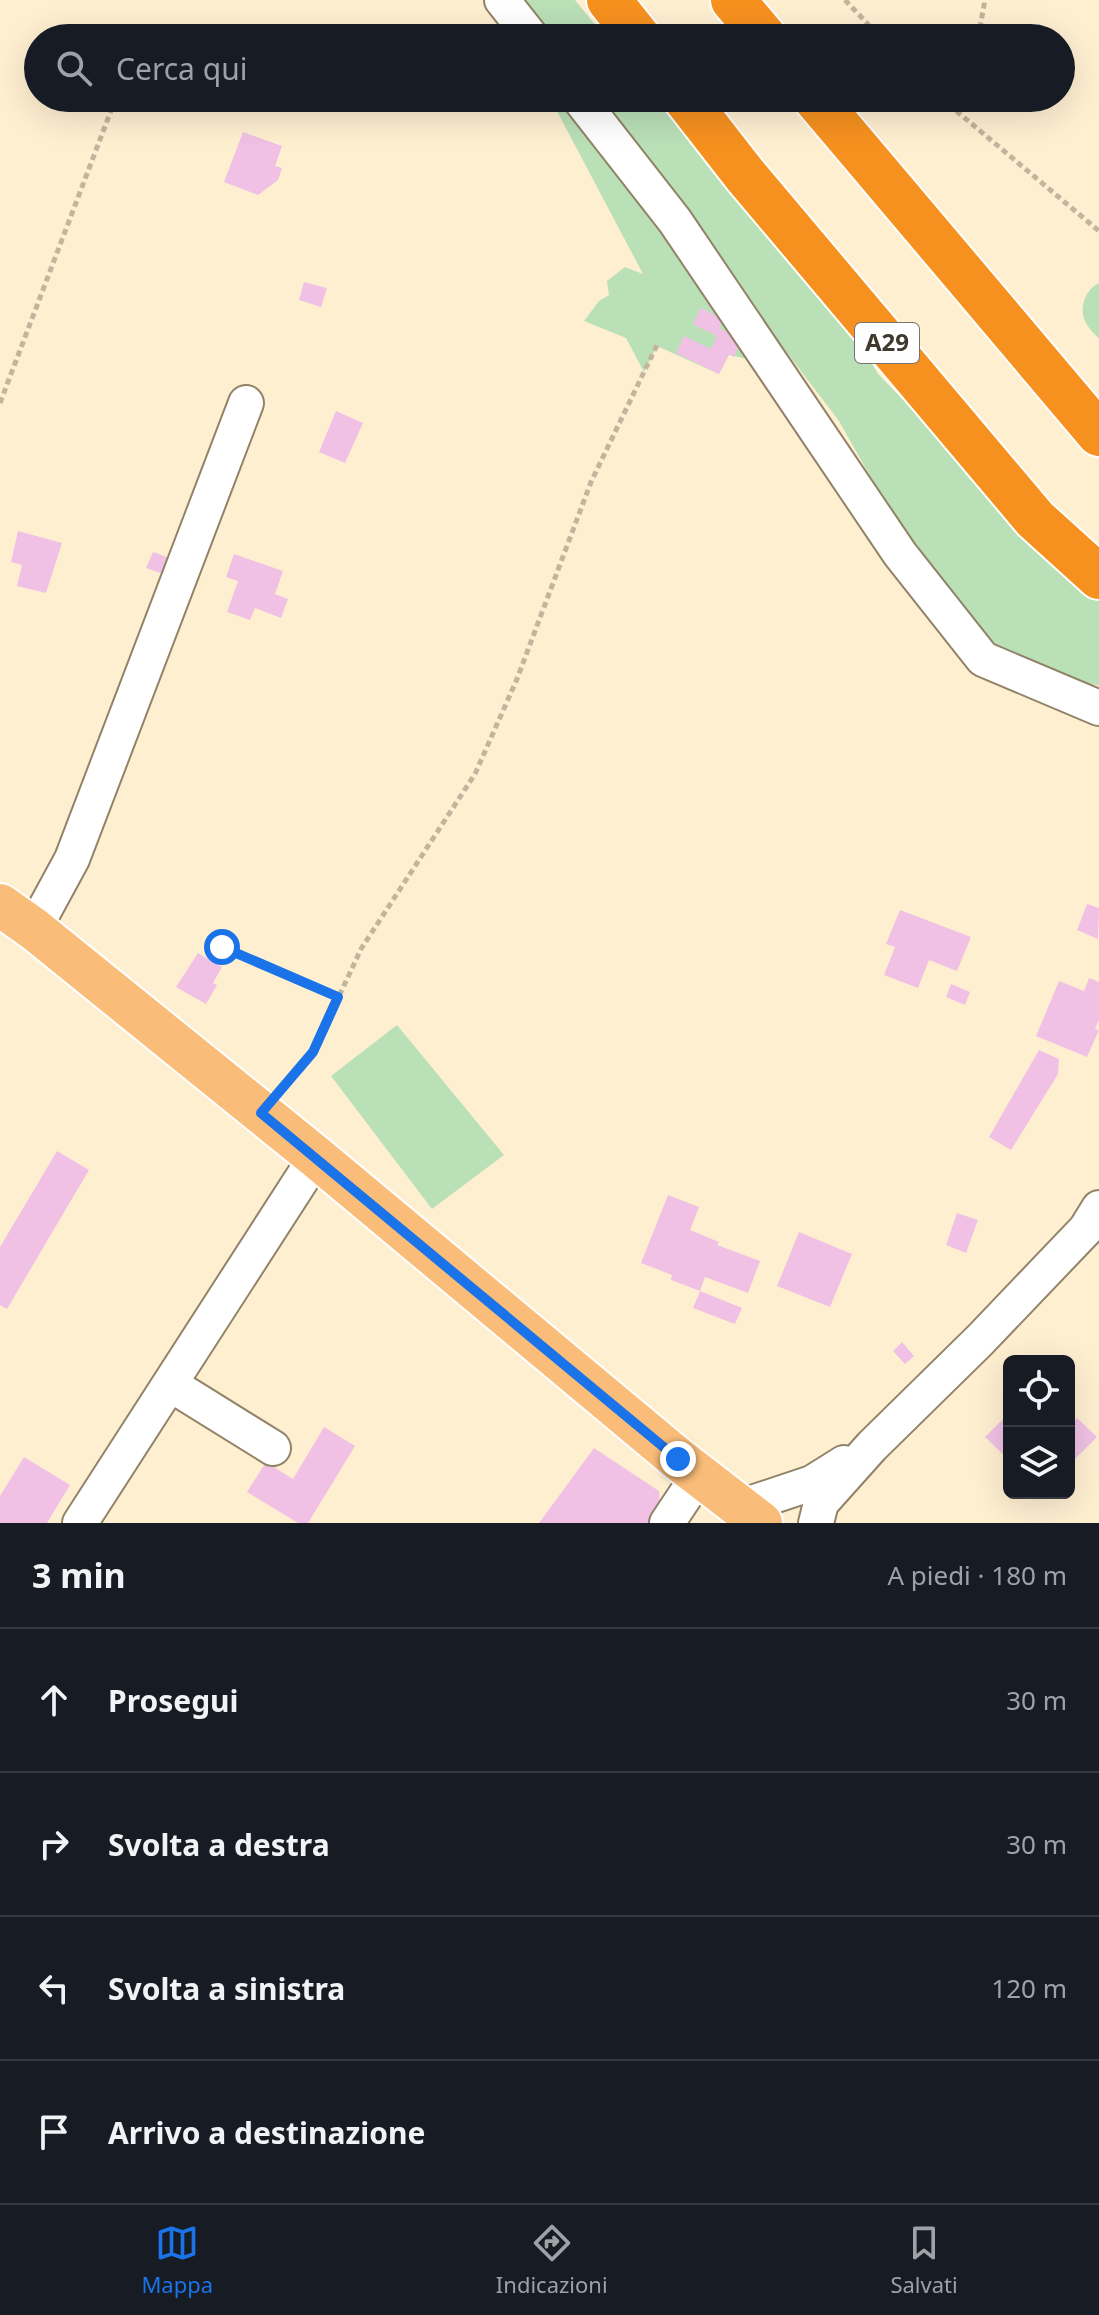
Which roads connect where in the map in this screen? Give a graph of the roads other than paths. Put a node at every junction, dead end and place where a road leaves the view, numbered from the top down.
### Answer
1 (502, 0) edge
2 (609, 0) edge
3 (733, 0) edge
4 (521, 24) edge
5 (628, 24) edge
6 (753, 24) edge
7 (590, 112) edge
8 (696, 112) edge
9 (827, 112) edge
10 (246, 403) dead end
11 (1099, 434) edge
12 (1099, 577) edge
13 (1099, 708) edge
14 (0, 905) edge
15 (34, 929) junction
16 (316, 1157) junction
17 (1099, 1208) edge
18 (170, 1384) junction
19 (872, 1446) junction
20 (273, 1448) dead end
21 (699, 1475) junction
22 (751, 1515) edge
23 (80, 1523) edge
24 (667, 1523) edge
25 (816, 1523) edge

1 - 4 street
2 - 5 highway
3 - 6 highway
7 - 13 street
8 - 12 highway, A29
9 - 11 highway
10 - 15 street
14 - 15 main road
15 - 16 main road
16 - 18 street
16 - 21 main road
17 - 19 street
18 - 20 street
18 - 23 street
19 - 22 street
19 - 25 street
21 - 22 main road
21 - 24 street

